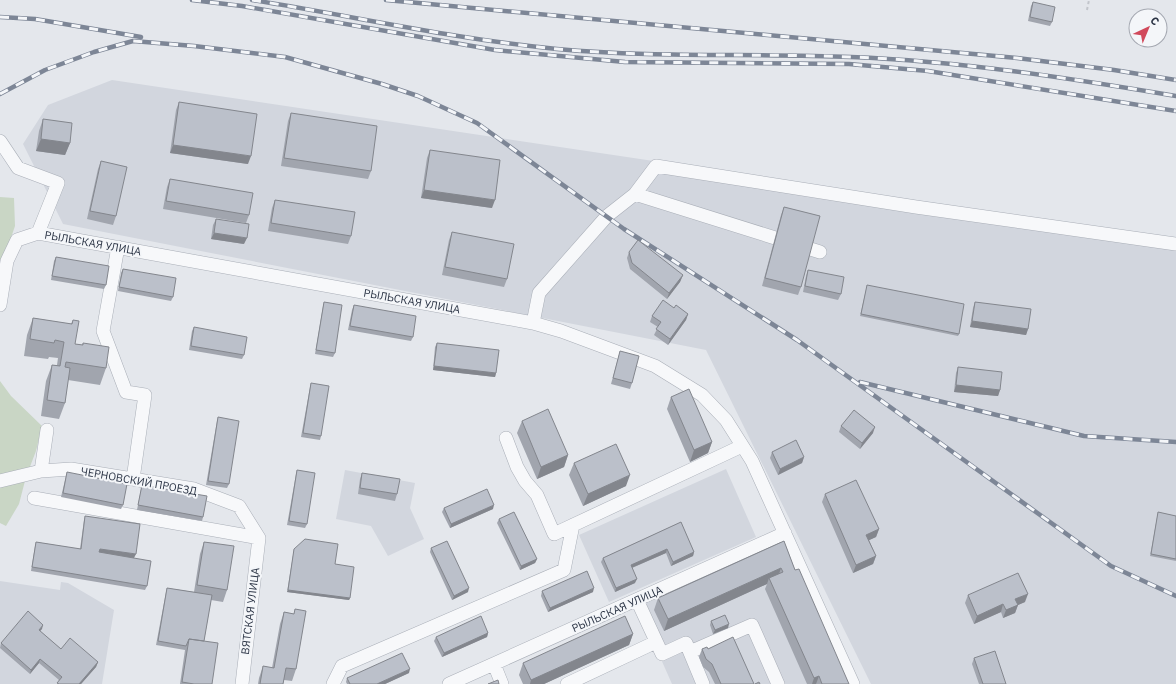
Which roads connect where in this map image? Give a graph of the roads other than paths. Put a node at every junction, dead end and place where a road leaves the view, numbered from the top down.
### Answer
1 (0, 141) edge
2 (635, 194) junction
3 (38, 233) junction
4 (1176, 244) edge
5 (118, 247) junction
6 (820, 252) dead end
7 (0, 305) edge
8 (533, 323) junction
9 (47, 430) dead end
10 (506, 438) dead end
11 (742, 446) junction
12 (41, 471) junction
13 (133, 479) junction
14 (0, 481) edge
15 (34, 498) dead end
16 (573, 525) junction
17 (785, 533) junction
18 (259, 538) junction
19 (637, 600) junction
20 (656, 642) junction
21 (690, 652) junction
22 (494, 664) junction
23 (242, 684) edge
24 (333, 684) edge
25 (449, 684) edge
26 (502, 684) edge
27 (567, 684) edge
28 (704, 684) edge
29 (778, 684) edge
30 (853, 684) edge

1 - 3 street
2 - 4 street
2 - 6 street
2 - 8 street
3 - 5 street, РЫЛЬСКАЯ УЛИЦА
3 - 7 street, РЫЛЬСКАЯ УЛИЦА
5 - 8 street, РЫЛЬСКАЯ УЛИЦА
5 - 13 street
8 - 11 street, РЫЛЬСКАЯ УЛИЦА
9 - 12 street
10 - 16 street
11 - 16 street
11 - 17 street, РЫЛЬСКАЯ УЛИЦА
12 - 13 street, ЧЕРНОВСКИЙ ПРОЕЗД
12 - 14 street, ЧЕРНОВСКИЙ ПРОЕЗД
13 - 18 street, ЧЕРНОВСКИЙ ПРОЕЗД
15 - 18 street
16 - 24 street
17 - 19 street, РЫЛЬСКАЯ УЛИЦА
17 - 30 street, РЫЛЬСКАЯ УЛИЦА
18 - 23 street, ВЯТСКАЯ УЛИЦА
19 - 20 street
19 - 22 street, РЫЛЬСКАЯ УЛИЦА
20 - 21 street
20 - 27 street
21 - 28 street
21 - 29 street
22 - 25 street, РЫЛЬСКАЯ УЛИЦА
22 - 26 street

